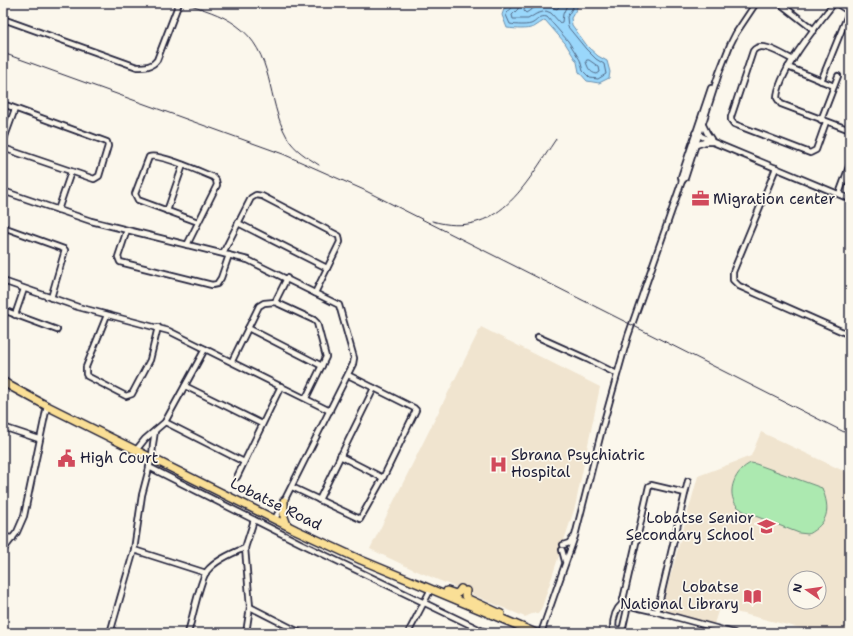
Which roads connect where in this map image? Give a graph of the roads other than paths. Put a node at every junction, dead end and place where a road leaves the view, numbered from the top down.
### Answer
1 (179, 3) edge
2 (756, 3) edge
3 (835, 3) edge
4 (782, 5) dead end
5 (849, 12) edge
6 (3, 19) edge
7 (814, 30) junction
8 (793, 60) junction
9 (788, 68) junction
10 (719, 73) junction
11 (838, 76) dead end
12 (821, 81) junction
13 (834, 86) junction
14 (3, 104) edge
15 (15, 109) junction
16 (821, 120) junction
17 (826, 122) junction
18 (703, 124) junction
19 (850, 130) edge
20 (697, 134) junction
21 (3, 142) edge
22 (713, 142) junction
23 (696, 145) junction
24 (3, 148) edge
25 (850, 164) edge
26 (183, 165) junction
27 (776, 168) junction
28 (71, 172) junction
29 (682, 181) junction
30 (3, 191) edge
31 (839, 194) junction
32 (850, 199) edge
33 (58, 210) junction
34 (167, 211) junction
35 (198, 222) junction
36 (238, 224) junction
37 (3, 227) edge
38 (127, 230) junction
39 (187, 245) junction
40 (223, 253) junction
41 (229, 255) junction
42 (327, 268) junction
43 (287, 278) junction
44 (3, 281) edge
45 (24, 289) junction
46 (315, 293) junction
47 (51, 298) junction
48 (275, 302) junction
49 (3, 310) edge
50 (15, 314) junction
51 (107, 315) junction
52 (158, 327) junction
53 (248, 328) junction
54 (57, 330) dead end
55 (850, 335) edge
56 (538, 337) dead end
57 (205, 349) junction
58 (232, 361) junction
59 (322, 366) junction
60 (617, 374) junction
61 (348, 375) junction
62 (5, 384) edge
63 (185, 386) junction
64 (281, 386) junction
65 (374, 388) junction
66 (306, 398) junction
67 (47, 406) junction
68 (330, 411) junction
69 (165, 422) junction
70 (262, 424) junction
71 (3, 427) edge
72 (155, 431) junction
73 (40, 439) junction
74 (137, 449) junction
75 (340, 456) junction
76 (152, 457) junction
77 (244, 462) junction
78 (149, 467) junction
79 (237, 476) dead end
80 (383, 478) junction
81 (688, 481) dead end
82 (292, 487) junction
83 (685, 493) junction
84 (319, 500) junction
85 (284, 501) junction
86 (275, 519) junction
87 (254, 520) junction
88 (287, 526) junction
89 (575, 536) junction
90 (3, 537) edge
91 (13, 538) junction
92 (245, 548) junction
93 (3, 550) edge
94 (134, 550) junction
95 (565, 565) junction
96 (206, 573) junction
97 (398, 575) junction
98 (431, 589) junction
99 (423, 604) junction
100 (622, 604) junction
101 (628, 605) junction
102 (250, 607) junction
103 (657, 612) junction
104 (520, 627) junction
105 (110, 633) edge
106 (188, 633) edge
107 (246, 633) edge
108 (301, 633) edge
109 (408, 633) edge
110 (486, 633) edge
111 (536, 633) edge
112 (541, 633) edge
113 (734, 633) edge

1 - 6 street
2 - 10 street
3 - 5 street
3 - 7 street
4 - 7 street
5 - 12 street
7 - 8 street
8 - 9 street
8 - 17 street
9 - 12 street
9 - 16 street
10 - 18 street
10 - 20 street
11 - 13 street
12 - 13 street
13 - 16 street
14 - 15 street
15 - 21 street
15 - 28 street
16 - 17 street
17 - 19 street
18 - 20 street
18 - 22 street
20 - 22 street
20 - 23 street
20 - 29 street
22 - 23 street
22 - 27 street
23 - 29 street
24 - 28 street
25 - 31 street
26 - 34 street
26 - 34 street
26 - 35 street
27 - 31 street
27 - 55 street
28 - 33 street
29 - 60 street
30 - 33 street
31 - 32 street
33 - 38 street
34 - 35 street
35 - 39 street
36 - 40 street
36 - 42 street
36 - 42 street
37 - 47 street
38 - 39 street
38 - 41 street
39 - 40 street
40 - 41 street
41 - 43 street
42 - 46 street
43 - 46 street
43 - 48 street
44 - 45 street
45 - 47 street
45 - 50 street
46 - 61 street
47 - 51 street
48 - 53 street
48 - 59 street
49 - 50 street
50 - 54 street
51 - 52 street
51 - 52 street
52 - 57 street
53 - 58 street
53 - 59 street
56 - 60 street
57 - 58 street
57 - 63 street
58 - 64 street
59 - 66 street
60 - 89 street
61 - 65 street
61 - 68 street
62 - 67 highway, Lobatse Road
63 - 69 street
63 - 70 street
64 - 66 street
64 - 70 street
65 - 75 street
65 - 80 street
66 - 68 street
67 - 73 street
67 - 74 highway, Lobatse Road
68 - 82 street
69 - 72 street
69 - 77 street
70 - 77 street
71 - 73 street
72 - 74 street
72 - 76 street
73 - 91 street
74 - 76 highway, Lobatse Road
75 - 80 street
75 - 84 street
76 - 78 street
76 - 86 highway, Lobatse Road
77 - 79 street
78 - 87 street
78 - 94 street
80 - 84 street
81 - 83 street
82 - 84 street
82 - 85 street
83 - 100 street
83 - 103 street
85 - 86 street
85 - 88 highway
86 - 88 highway, Lobatse Road
87 - 92 street
87 - 99 street
88 - 97 highway, Lobatse Road
89 - 95 street
89 - 95 street
90 - 91 street
91 - 93 street
92 - 96 street
92 - 102 street
94 - 96 street
94 - 105 street
95 - 112 street
96 - 106 street
97 - 98 highway, Lobatse Road
97 - 104 highway
98 - 99 street
98 - 104 highway, Lobatse Road
99 - 109 street
99 - 110 street
100 - 101 street
100 - 101 street
101 - 103 street
102 - 107 street
102 - 108 street
103 - 113 street
104 - 111 highway, Lobatse Road

